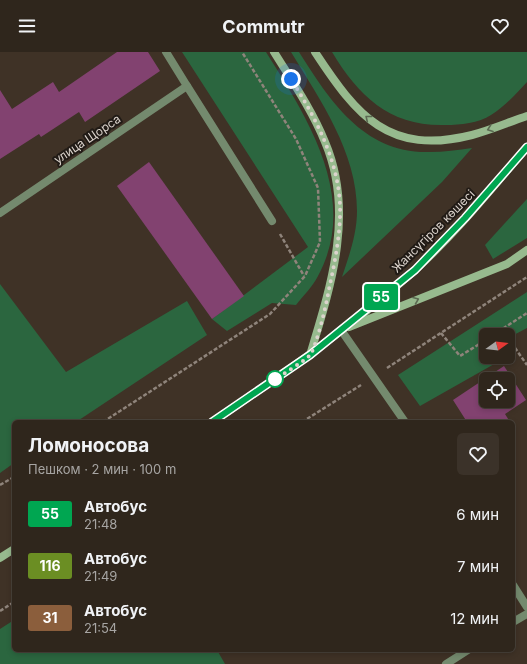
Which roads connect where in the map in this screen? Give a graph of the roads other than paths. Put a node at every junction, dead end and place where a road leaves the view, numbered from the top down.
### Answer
1 (166, 52) edge
2 (274, 52) edge
3 (315, 52) edge
4 (187, 86) junction
5 (527, 116) edge
6 (527, 147) edge
7 (0, 213) edge
8 (272, 221) road end
9 (527, 250) edge
10 (341, 330) junction
11 (310, 355) junction
12 (215, 420) edge
13 (404, 420) edge
14 (12, 550) edge
15 (0, 558) edge
16 (515, 588) edge
17 (527, 606) edge
18 (527, 614) edge
19 (515, 621) edge
20 (465, 652) edge
21 (446, 664) edge

1 - 4 street
2 - 11 main road
5 -> 3 main road
4 - 7 street, улица Щорса
4 - 8 street
6 - 10 main road, Жансүгіров көшесі
10 -> 9 main road
10 - 11 main road, Жансүгіров көшесі
10 - 13 street
11 - 12 main road, Жансүгіров көшесі
14 - 15 main road
16 - 17 street
18 - 19 street
20 - 21 street

